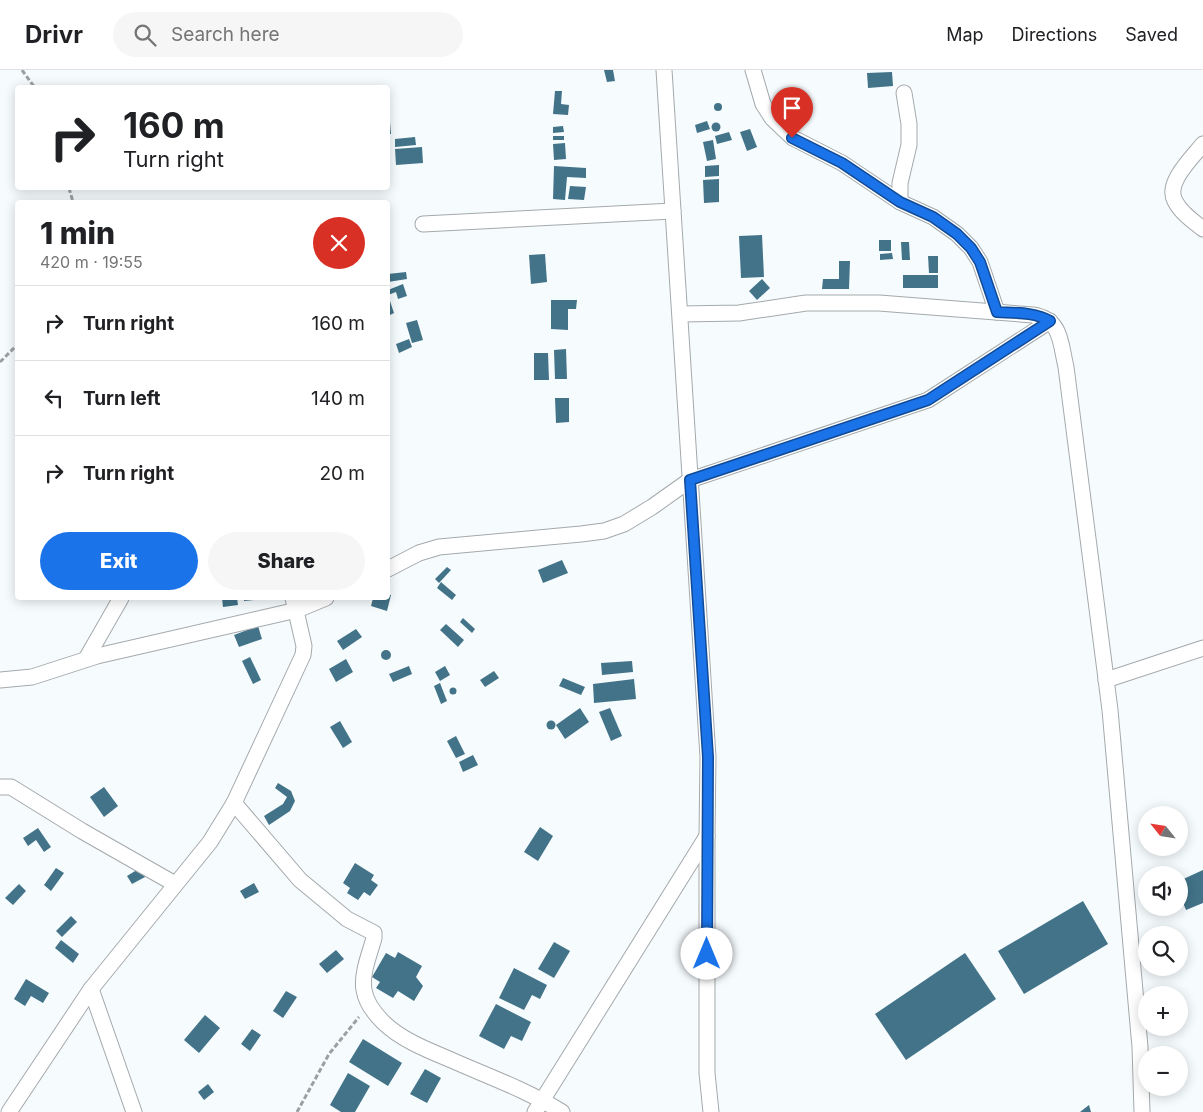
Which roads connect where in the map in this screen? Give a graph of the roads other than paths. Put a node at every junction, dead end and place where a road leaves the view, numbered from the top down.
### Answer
1 (664, 70) edge
2 (752, 70) edge
3 (904, 93) dead end
4 (1203, 144) edge
5 (900, 202) junction
6 (674, 210) junction
7 (423, 224) dead end
8 (1203, 229) edge
9 (997, 312) junction
10 (681, 314) junction
11 (1050, 321) junction
12 (690, 480) junction
13 (390, 568) edge
14 (120, 600) edge
15 (316, 600) edge
16 (295, 604) edge
17 (1203, 648) edge
18 (86, 659) junction
19 (0, 680) edge
20 (1106, 680) junction
21 (0, 787) edge
22 (234, 803) junction
23 (707, 836) junction
24 (175, 884) junction
25 (91, 989) junction
26 (538, 1106) edge
27 (8, 1112) edge
28 (134, 1112) edge
29 (562, 1112) edge
30 (711, 1112) edge
31 (1142, 1112) edge

1 - 6 street
2 - 5 street
3 - 5 street
4 - 8 street
5 - 9 street
6 - 7 street
6 - 10 street
9 - 10 street
9 - 11 street
10 - 12 street
11 - 12 street
11 - 20 street
12 - 13 street
12 - 23 street
14 - 18 street
15 - 16 street
16 - 18 street
16 - 22 street
17 - 20 street
18 - 19 street
20 - 31 street
21 - 24 street
22 - 24 street
22 - 26 street
23 - 26 street
23 - 30 street
24 - 25 street
25 - 27 street
25 - 28 street
26 - 29 street

